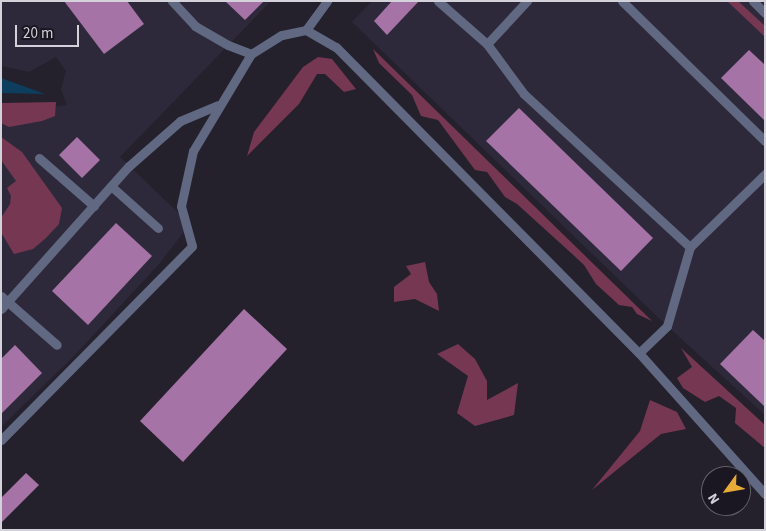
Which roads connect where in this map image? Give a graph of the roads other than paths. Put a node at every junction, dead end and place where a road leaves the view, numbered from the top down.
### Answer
1 (172, 1) edge
2 (327, 1) edge
3 (438, 1) edge
4 (527, 1) edge
5 (622, 1) edge
6 (754, 1) edge
7 (765, 13) edge
8 (306, 30) junction
9 (487, 44) junction
10 (251, 54) junction
11 (218, 106) junction
12 (765, 141) edge
13 (39, 158) dead end
14 (765, 174) edge
15 (111, 186) junction
16 (94, 206) junction
17 (158, 228) dead end
18 (690, 247) junction
19 (5, 298) edge
20 (1, 309) edge
21 (57, 345) dead end
22 (639, 353) junction
23 (1, 440) edge
24 (765, 494) edge

1 - 10 lane
2 - 8 lane
3 - 9 lane
4 - 9 lane
5 - 12 lane
6 - 7 lane
8 - 10 lane
8 - 22 lane
9 - 18 lane
10 - 11 lane
11 - 15 lane
11 - 23 lane
13 - 16 lane
14 - 18 lane
15 - 16 lane
15 - 17 lane
16 - 19 lane
18 - 22 lane
19 - 20 lane
19 - 21 lane
22 - 24 lane

